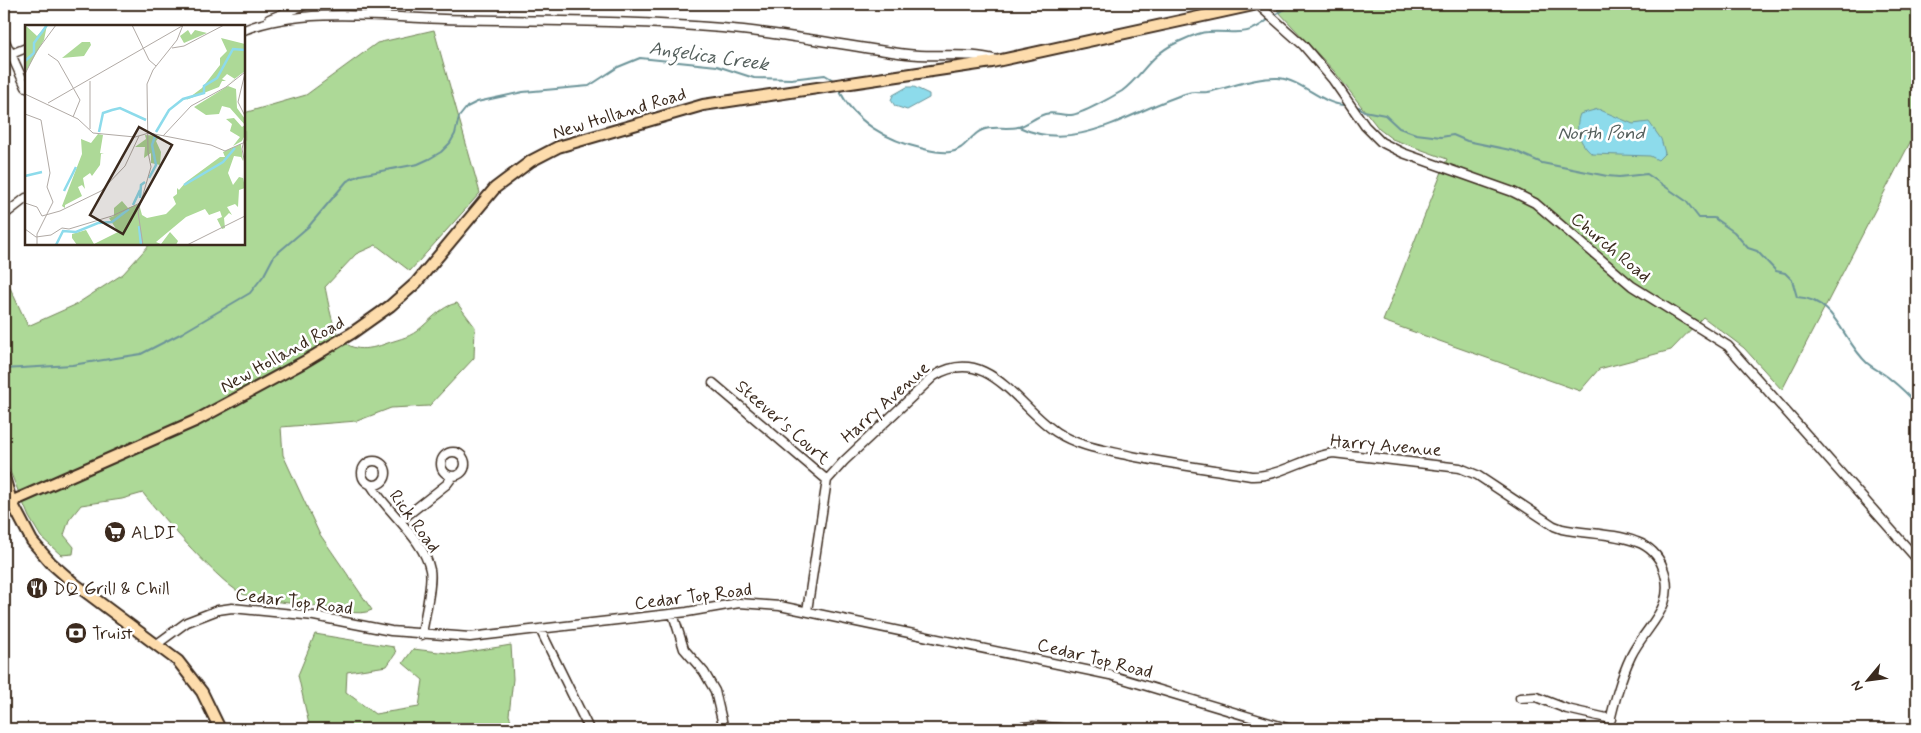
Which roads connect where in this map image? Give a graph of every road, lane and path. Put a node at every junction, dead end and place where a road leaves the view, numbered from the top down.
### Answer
1 (307, 4) edge
2 (1257, 4) edge
3 (261, 23) junction
4 (245, 30) edge
5 (4, 39) edge
6 (25, 48) edge
7 (7, 56) edge
8 (999, 61) junction
9 (25, 85) edge
10 (25, 199) edge
11 (4, 216) edge
12 (713, 383) dead end
13 (453, 476) dead end
14 (4, 477) edge
15 (827, 480) junction
16 (371, 485) dead end
17 (7, 503) edge
18 (400, 521) junction
19 (1917, 559) edge
20 (807, 611) junction
21 (673, 614) junction
22 (540, 629) junction
23 (422, 635) junction
24 (157, 644) junction
25 (1520, 698) dead end
26 (1611, 719) junction
27 (220, 729) edge
28 (589, 729) edge
29 (724, 729) edge
30 (1002, 729) edge
31 (1070, 729) edge
32 (1290, 729) edge
33 (1608, 729) edge

1 - 3 street
2 - 8 main road, New Holland Road
2 - 19 street, Church Road
3 - 4 street
3 - 8 street
5 - 7 street
6 - 7 street
7 - 9 street
8 - 17 main road, New Holland Road
10 - 11 street
12 - 15 street, Steever's Court
13 - 18 street
14 - 17 main road
15 - 20 street, Steever's Court
15 - 26 street, Harry Avenue
16 - 18 street, Rick Road
17 - 24 main road
18 - 23 street, Rick Road
20 - 21 street, Cedar Top Road
20 - 32 street, Cedar Top Road
21 - 22 street, Cedar Top Road
21 - 29 street
22 - 23 street, Cedar Top Road
22 - 28 street
23 - 24 street, Cedar Top Road
24 - 27 main road
25 - 26 street
26 - 33 street, Harry Avenue
30 - 31 street

